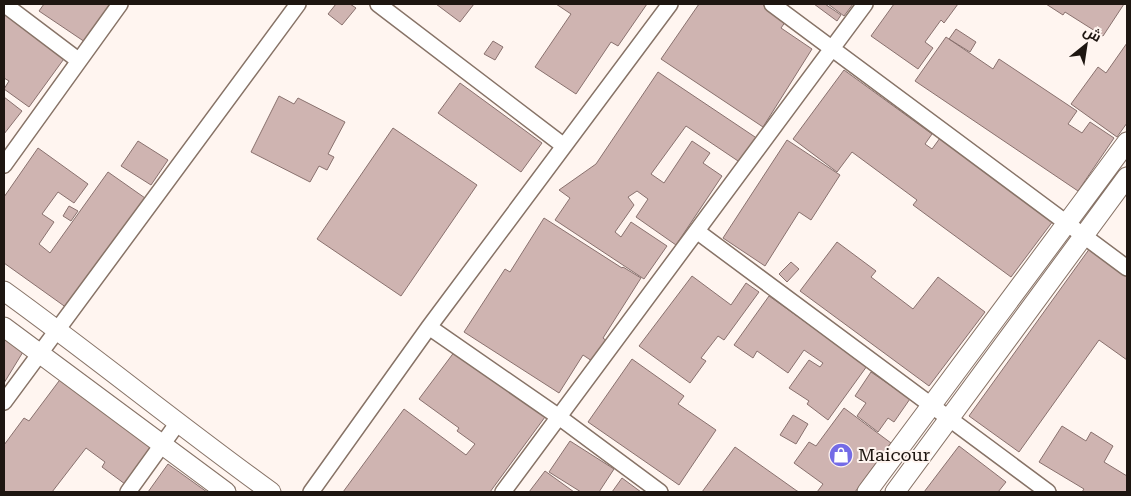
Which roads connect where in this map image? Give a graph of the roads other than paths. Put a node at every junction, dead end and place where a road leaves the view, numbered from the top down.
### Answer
1 (4, 4) edge
2 (120, 4) edge
3 (298, 4) edge
4 (378, 4) edge
5 (670, 4) edge
6 (772, 4) edge
7 (865, 4) edge
8 (832, 48) junction
9 (78, 60) junction
10 (1127, 142) edge
11 (564, 146) junction
12 (4, 165) edge
13 (1127, 177) edge
14 (1068, 222) junction
15 (698, 232) junction
16 (1084, 235) junction
17 (1127, 268) edge
18 (4, 291) edge
19 (4, 326) edge
20 (429, 327) junction
21 (58, 330) junction
22 (39, 353) junction
23 (4, 402) edge
24 (932, 406) junction
25 (559, 416) junction
26 (949, 419) junction
27 (177, 424) junction
28 (164, 445) junction
29 (128, 492) edge
30 (226, 492) edge
31 (271, 492) edge
32 (311, 492) edge
33 (503, 492) edge
34 (660, 492) edge
35 (866, 492) edge
36 (896, 492) edge
37 (1048, 492) edge

1 - 9 street
2 - 9 street
3 - 21 street
4 - 11 street
5 - 11 street
6 - 8 street
7 - 8 street
8 - 14 street
8 - 15 street
9 - 12 street
10 - 14 street
11 - 20 street
13 - 16 street
14 - 16 street
14 - 24 street
15 - 24 street
15 - 25 street
16 - 17 street
16 - 26 street
18 - 21 street
19 - 22 street
20 - 25 street
20 - 32 street
21 - 22 street
21 - 27 street
22 - 23 street
22 - 28 street
24 - 26 street
24 - 35 street
25 - 33 street
25 - 34 street
26 - 36 street
26 - 37 street
27 - 28 street
27 - 31 street
28 - 29 street
28 - 30 street

